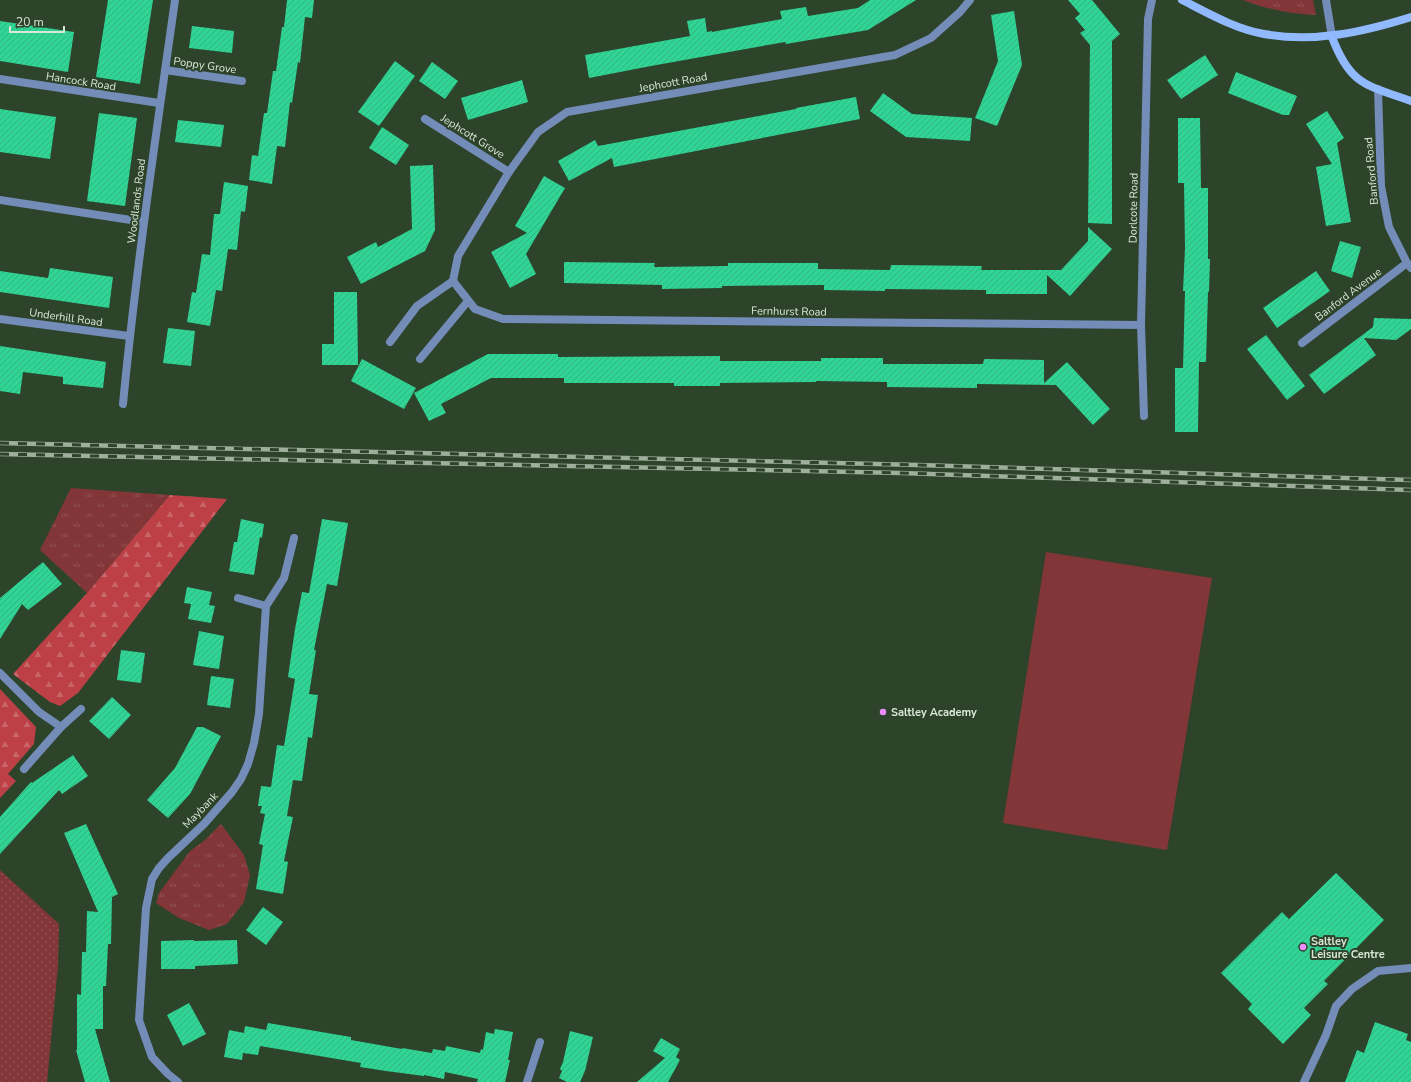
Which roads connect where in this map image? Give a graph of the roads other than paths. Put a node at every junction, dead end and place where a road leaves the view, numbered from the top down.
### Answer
1 (174, 0) edge
2 (970, 0) edge
3 (1152, 0) edge
4 (1182, 0) edge
5 (1326, 0) edge
6 (1411, 17) edge
7 (1332, 37) junction
8 (165, 70) junction
9 (0, 79) edge
10 (242, 81) dead end
11 (1378, 89) junction
12 (1411, 101) edge
13 (160, 104) junction
14 (425, 118) dead end
15 (509, 172) junction
16 (0, 200) edge
17 (144, 222) junction
18 (1409, 266) edge
19 (453, 281) junction
20 (468, 301) junction
21 (0, 319) edge
22 (1141, 325) junction
23 (129, 336) junction
24 (390, 342) dead end
25 (1302, 343) dead end
26 (420, 358) dead end
27 (122, 404) dead end
28 (1144, 416) dead end
29 (294, 538) dead end
30 (238, 598) dead end
31 (266, 606) junction
32 (0, 673) edge
33 (81, 709) dead end
34 (61, 727) junction
35 (24, 769) dead end
36 (1411, 968) edge
37 (540, 1042) dead end
38 (178, 1082) edge
39 (528, 1082) edge
40 (1304, 1082) edge

1 - 8 street, Woodlands Road
2 - 15 street, Jephcott Road
3 - 22 street, Dorlcote Road
4 - 7 street
5 - 7 street
6 - 7 street
7 - 11 street
8 - 10 street, Poppy Grove
8 - 13 street, Woodlands Road
9 - 13 street, Hancock Road
11 - 12 street
11 - 18 street, Banford Road
13 - 17 street, Woodlands Road
14 - 15 street, Jephcott Grove
15 - 19 street, Jephcott Road
16 - 17 street
17 - 23 street, Woodlands Road
18 - 25 street, Banford Avenue
19 - 20 street, Fernhurst Road
19 - 24 street
20 - 22 street, Fernhurst Road
20 - 26 street
21 - 23 street, Underhill Road
22 - 28 street, Dorlcote Road
23 - 27 street, Woodlands Road
29 - 31 street, Maybank
30 - 31 street
31 - 38 street, Maybank
32 - 34 street
33 - 34 street
34 - 35 street
36 - 40 street
37 - 39 street

